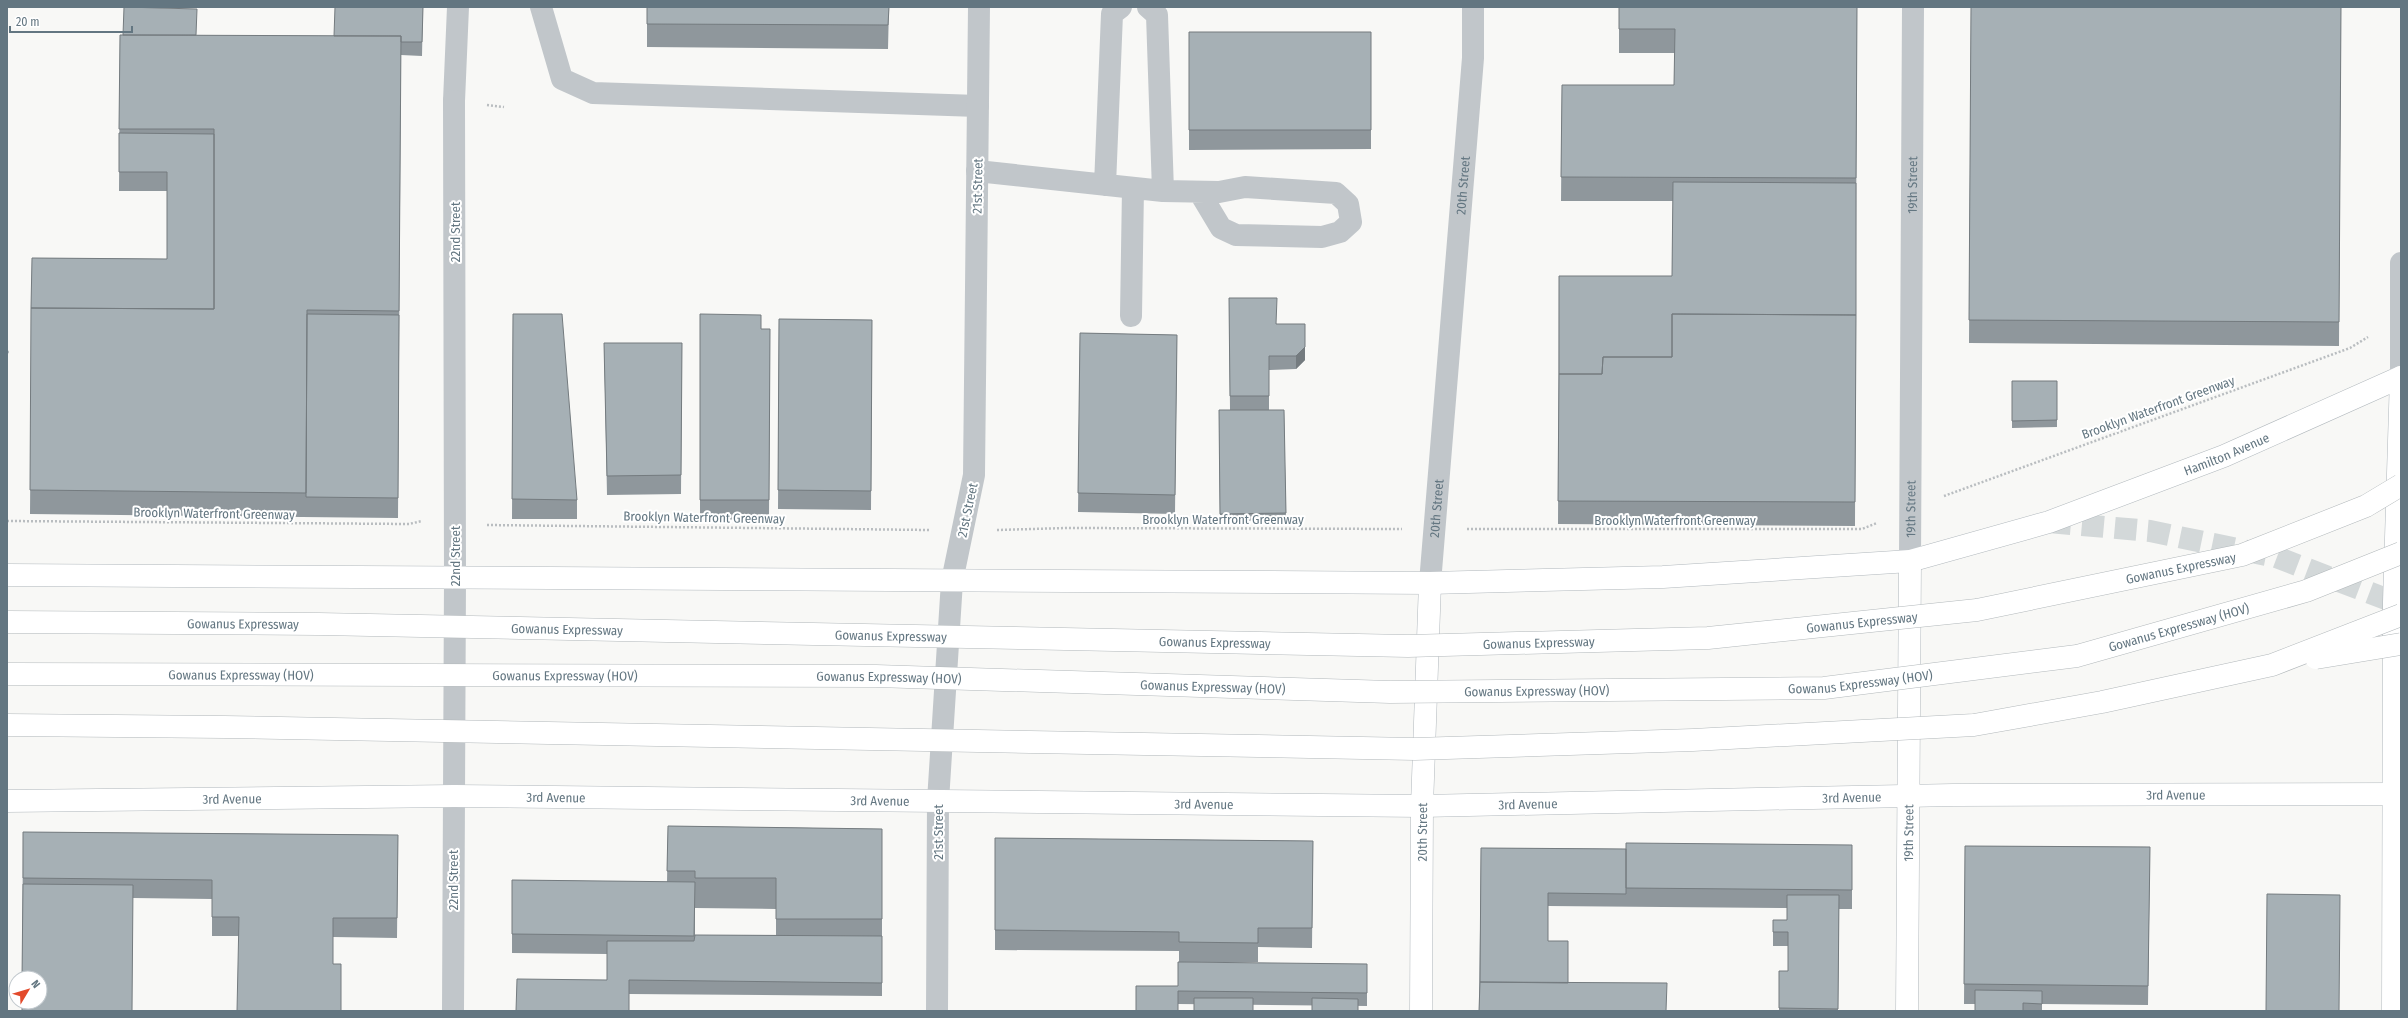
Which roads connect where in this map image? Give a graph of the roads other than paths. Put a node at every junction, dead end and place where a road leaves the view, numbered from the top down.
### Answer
1 (458, 7) edge
2 (541, 7) edge
3 (980, 7) edge
4 (1121, 7) edge
5 (1148, 7) edge
6 (1473, 7) edge
7 (1913, 7) edge
8 (978, 106) junction
9 (977, 171) junction
10 (1104, 185) junction
11 (1133, 188) junction
12 (1163, 191) junction
13 (1200, 193) junction
14 (2401, 263) edge
15 (1131, 316) dead end
16 (2401, 377) edge
17 (2401, 485) edge
18 (2401, 497) edge
19 (2366, 506) junction
20 (2401, 553) edge
21 (1910, 561) junction
22 (7, 575) edge
23 (456, 578) junction
24 (952, 581) junction
25 (1430, 583) junction
26 (2399, 608) edge
27 (7, 622) edge
28 (2401, 644) edge
29 (2272, 665) junction
30 (7, 674) edge
31 (7, 726) edge
32 (2397, 794) edge
33 (454, 796) junction
34 (1908, 796) junction
35 (7, 801) edge
36 (938, 801) junction
37 (1422, 806) junction
38 (453, 1011) edge
39 (937, 1011) edge
40 (1421, 1011) edge
41 (1907, 1011) edge
42 (2393, 1011) edge

1 - 23 street, 22nd Street
2 - 8 street
3 - 8 street, 21st Street
4 - 10 street
5 - 12 street
6 - 25 street, 20th Street
7 - 21 street, 19th Street
8 - 9 street, 21st Street
9 - 10 street
9 - 24 street, 21st Street
10 - 11 street
11 - 12 street
11 - 15 street
12 - 13 street
13 - 13 street
14 - 16 street
16 - 21 main road, Hamilton Avenue
16 - 26 main road
17 - 19 main road, Gowanus Expressway, bridge
18 - 19 main road, bridge
19 - 27 main road, Gowanus Expressway, bridge
20 - 30 main road, Gowanus Expressway (HOV), bridge
21 - 25 main road
21 - 34 main road, 19th Street
22 - 23 main road
23 - 24 main road
23 - 33 street, 22nd Street
24 - 25 main road
24 - 36 street, 21st Street
25 - 37 main road, 20th Street
26 - 29 main road, bridge
26 - 32 main road
28 - 29 main road, bridge
29 - 31 main road, bridge
32 - 34 main road, 3rd Avenue
32 - 42 main road
33 - 35 main road, 3rd Avenue
33 - 36 main road, 3rd Avenue
33 - 38 street, 22nd Street
34 - 37 main road, 3rd Avenue
34 - 41 main road, 19th Street
36 - 37 main road, 3rd Avenue
36 - 39 street, 21st Street
37 - 40 main road, 20th Street

